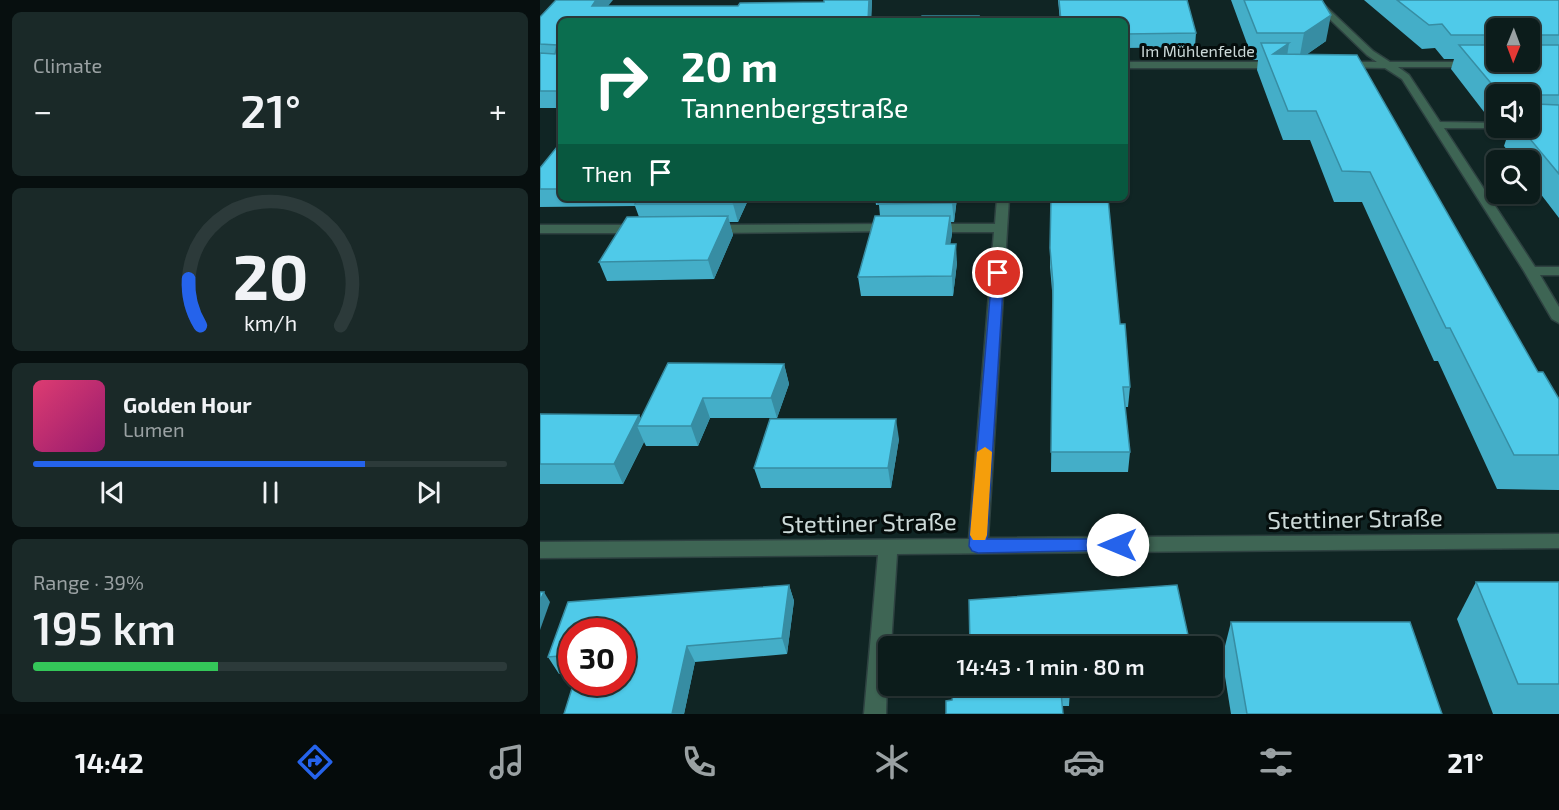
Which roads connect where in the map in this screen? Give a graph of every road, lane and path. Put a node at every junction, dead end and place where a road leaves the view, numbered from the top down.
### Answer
1 (1314, 0) edge
2 (1479, 64) edge
3 (1128, 65) edge
4 (1292, 65) edge
5 (1328, 65) edge
6 (1388, 65) junction
7 (1437, 125) junction
8 (1486, 126) edge
9 (1003, 201) edge
10 (1001, 228) junction
11 (540, 229) edge
12 (646, 229) edge
13 (694, 229) edge
14 (1531, 271) junction
15 (1559, 271) edge
16 (1559, 320) edge
17 (1559, 541) edge
18 (978, 546) junction
19 (888, 548) junction
20 (540, 550) edge
21 (875, 714) edge

1 - 6 street
2 - 6 street
3 - 4 street, Im Mühlenfelde
5 - 6 street
6 - 7 street
7 - 8 street
7 - 14 street
9 - 10 street
10 - 13 street
10 - 18 street
11 - 12 street
14 - 15 street
14 - 16 street
17 - 18 street, Stettiner Straße
18 - 19 street, Stettiner Straße
19 - 20 street, Stettiner Straße
19 - 21 street

